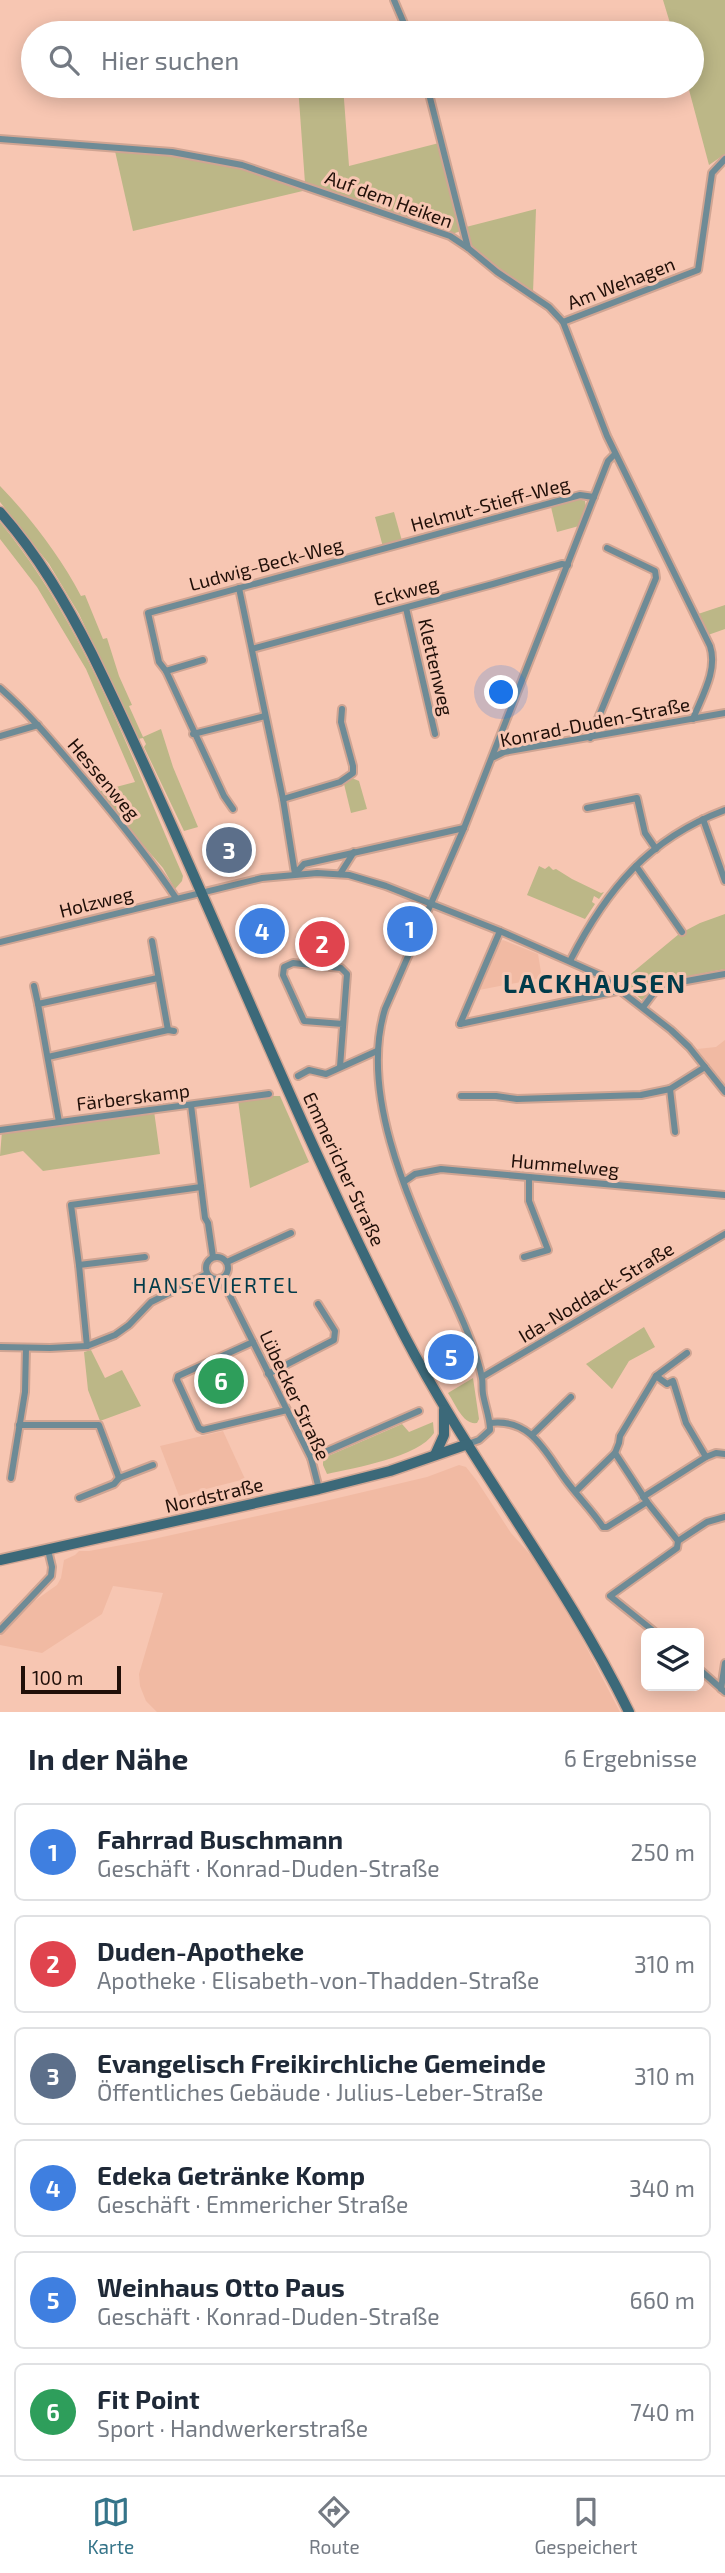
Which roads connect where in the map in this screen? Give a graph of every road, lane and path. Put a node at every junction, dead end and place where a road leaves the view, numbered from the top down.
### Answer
1 (394, 0) edge
2 (403, 21) edge
3 (430, 98) edge
4 (0, 139) edge
5 (725, 159) edge
6 (468, 248) junction
7 (563, 322) junction
8 (615, 454) junction
9 (594, 497) junction
10 (0, 512) edge
11 (394, 547) joint
12 (607, 548) dead end
13 (568, 565) junction
14 (239, 588) junction
15 (406, 608) junction
16 (252, 649) junction
17 (203, 660) dead end
18 (166, 671) junction
19 (0, 688) edge
20 (342, 709) dead end
21 (725, 713) edge
22 (265, 716) junction
23 (693, 719) junction
24 (38, 725) junction
25 (193, 734) junction
26 (435, 734) dead end
27 (0, 736) edge
28 (590, 737) junction
29 (491, 762) junction
30 (283, 799) junction
31 (587, 808) dead end
32 (233, 809) dead end
33 (725, 810) edge
34 (703, 819) junction
35 (464, 828) junction
36 (656, 849) junction
37 (354, 852) junction
38 (636, 866) junction
39 (295, 874) junction
40 (340, 874) junction
41 (725, 881) edge
42 (201, 893) junction
43 (176, 898) junction
44 (432, 905) junction
45 (500, 931) junction
46 (682, 932) dead end
47 (152, 941) dead end
48 (0, 942) edge
49 (570, 961) junction
50 (725, 974) edge
51 (158, 978) junction
52 (34, 986) dead end
53 (622, 990) junction
54 (38, 1004) junction
55 (644, 1006) junction
56 (343, 1024) junction
57 (377, 1051) junction
58 (48, 1057) junction
59 (340, 1067) junction
60 (705, 1067) junction
61 (298, 1076) dead end
62 (670, 1089) junction
63 (725, 1092) edge
64 (269, 1094) dead end
65 (461, 1096) dead end
66 (191, 1105) junction
67 (59, 1122) junction
68 (0, 1130) edge
69 (676, 1132) dead end
70 (529, 1178) junction
71 (405, 1181) junction
72 (201, 1186) junction
73 (725, 1195) edge
74 (291, 1233) dead end
75 (725, 1234) edge
76 (145, 1257) dead end
77 (213, 1257) junction
78 (524, 1257) dead end
79 (227, 1262) junction
80 (79, 1265) junction
81 (207, 1274) junction
82 (221, 1278) junction
83 (318, 1304) dead end
84 (253, 1342) junction
85 (87, 1346) junction
86 (0, 1348) edge
87 (26, 1348) junction
88 (687, 1353) dead end
89 (666, 1367) junction
90 (268, 1374) junction
91 (656, 1376) junction
92 (482, 1377) junction
93 (675, 1385) junction
94 (571, 1397) dead end
95 (444, 1406) junction
96 (287, 1410) junction
97 (419, 1411) dead end
98 (490, 1423) junction
99 (19, 1425) junction
100 (532, 1435) junction
101 (468, 1444) junction
102 (615, 1453) junction
103 (725, 1454) edge
104 (434, 1456) junction
105 (706, 1457) junction
106 (311, 1458) junction
107 (153, 1465) dead end
108 (11, 1478) dead end
109 (119, 1478) junction
110 (319, 1489) junction
111 (576, 1491) junction
112 (79, 1498) dead end
113 (645, 1500) junction
114 (725, 1517) edge
115 (678, 1541) junction
116 (48, 1550) junction
117 (0, 1560) edge
118 (650, 1628) edge
119 (0, 1630) edge
120 (725, 1663) edge
121 (704, 1674) edge
122 (723, 1691) edge
123 (629, 1712) edge

1 - 2 street
3 - 6 street
4 - 6 street, Auf dem Heiken
5 - 7 street, Am Wehagen
6 - 7 street, Auf dem Heiken
7 - 8 street, Auf dem Heiken
8 - 9 street
8 - 23 street, Auf dem Heiken
9 - 11 street, Helmut-Stieff-Weg
9 - 13 street
10 - 42 main road, Emmericher Straße
11 - 14 street, Ludwig-Beck-Weg
12 - 28 street
13 - 15 street, Eckweg
13 - 29 street
14 - 16 street
14 - 18 street, Ludwig-Beck-Weg
15 - 16 street, Eckweg
15 - 26 street, Klettenweg
16 - 22 street
17 - 18 street
18 - 25 street
19 - 24 street, Hessenweg
20 - 30 street
21 - 23 street, Konrad-Duden-Straße
22 - 25 street
22 - 30 street
23 - 28 street, Konrad-Duden-Straße
24 - 27 street
24 - 43 street, Hessenweg
25 - 32 street
28 - 29 street, Konrad-Duden-Straße
29 - 35 street, Konrad-Duden-Straße
30 - 39 street
31 - 36 street
33 - 34 street
34 - 36 street
34 - 41 street
35 - 37 street
35 - 44 street, Konrad-Duden-Straße
36 - 38 street
37 - 39 street
37 - 40 street
38 - 46 street
38 - 49 street
39 - 40 street
39 - 42 street, Holzweg
40 - 44 street
42 - 43 street, Holzweg
42 - 95 main road, Emmericher Straße
43 - 48 street, Holzweg
44 - 45 street
44 - 57 street, Konrad-Duden-Straße
45 - 49 street
45 - 53 street
47 - 51 street
49 - 53 street
50 - 55 street
51 - 54 street
51 - 58 street
52 - 54 street
53 - 55 street
54 - 58 street
55 - 60 street
56 - 56 street
56 - 59 street
57 - 59 street
57 - 71 street, Konrad-Duden-Straße
58 - 67 street
59 - 61 street
60 - 62 street
60 - 63 street
62 - 65 street
62 - 69 street
64 - 66 street, Färberskamp
66 - 67 street, Färberskamp
66 - 72 street
67 - 68 street, Färberskamp
70 - 71 street, Hummelweg
70 - 73 street, Hummelweg
70 - 78 street
71 - 92 street, Konrad-Duden-Straße
72 - 77 street
72 - 80 street
74 - 79 street
75 - 92 street, Ida-Noddack-Straße
76 - 80 street
77 - 79 street
77 - 81 street
79 - 82 street
80 - 85 street
81 - 82 street
81 - 85 street
82 - 84 street, Lübecker Straße
83 - 90 street
84 - 90 street, Lübecker Straße
84 - 96 street
85 - 87 street
86 - 87 street
87 - 99 street
88 - 89 street
89 - 91 street
89 - 93 street
90 - 96 street, Lübecker Straße
91 - 93 street
91 - 102 street
92 - 98 street, Konrad-Duden-Straße
93 - 105 street
94 - 100 street
95 - 101 main road, Emmericher Straße
95 - 104 main road
96 - 106 street, Lübecker Straße
97 - 106 street
98 - 100 street
98 - 101 street
99 - 108 street
99 - 109 street
100 - 111 street
101 - 104 main road, Nordstraße
101 - 123 main road, Emmericher Straße
102 - 111 street
102 - 113 street
103 - 105 street
104 - 110 main road, Nordstraße
105 - 113 street
106 - 110 street, Lübecker Straße
107 - 109 street
109 - 112 street
110 - 116 main road, Nordstraße
111 - 113 street
113 - 115 street
114 - 115 street
115 - 118 street
116 - 117 main road, Nordstraße
116 - 119 street
120 - 122 street
121 - 122 street

